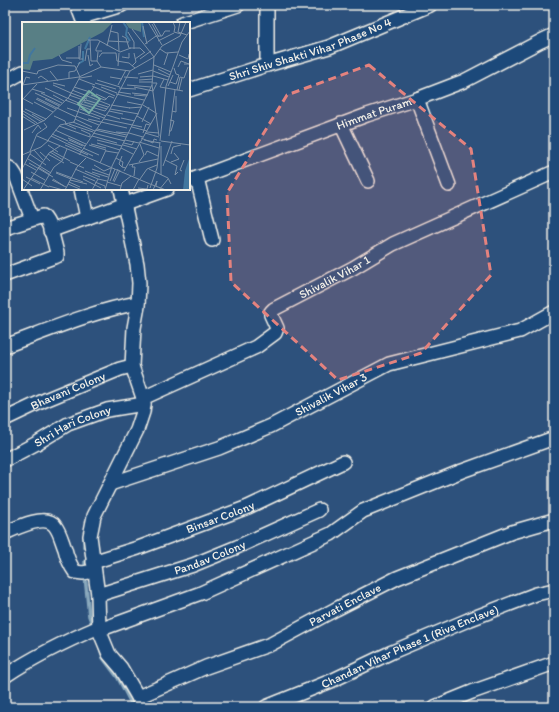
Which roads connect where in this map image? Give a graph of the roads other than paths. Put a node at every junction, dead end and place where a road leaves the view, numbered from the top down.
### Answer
1 (122, 5) edge
2 (238, 5) edge
3 (267, 5) edge
4 (430, 5) edge
5 (81, 15) edge
6 (185, 22) edge
7 (554, 35) edge
8 (268, 64) junction
9 (22, 73) edge
10 (5, 82) edge
11 (190, 90) edge
12 (417, 99) junction
13 (341, 124) junction
14 (5, 167) edge
15 (554, 172) edge
16 (193, 180) edge
17 (368, 181) dead end
18 (450, 185) dead end
19 (81, 190) edge
20 (121, 190) edge
21 (164, 190) edge
22 (124, 204) junction
23 (87, 218) junction
24 (32, 219) junction
25 (5, 228) edge
26 (50, 231) junction
27 (212, 240) dead end
28 (5, 275) edge
29 (138, 303) junction
30 (554, 312) edge
31 (5, 346) edge
32 (132, 366) junction
33 (144, 401) junction
34 (5, 419) edge
35 (554, 438) edge
36 (5, 460) edge
37 (343, 462) dead end
38 (110, 484) junction
39 (319, 510) dead end
40 (554, 520) edge
41 (5, 533) edge
42 (89, 570) junction
43 (554, 590) edge
44 (98, 595) junction
45 (96, 629) junction
46 (554, 663) edge
47 (5, 676) edge
48 (140, 702) edge
49 (266, 707) edge
50 (435, 707) edge

1 - 5 street
2 - 6 street
3 - 8 street
4 - 8 street, Shri Shiv Shakti Vihar Phase No 4
7 - 12 street, Himmat Puram
8 - 11 street, Shri Shiv Shakti Vihar Phase No 4
9 - 10 street
12 - 13 street, Himmat Puram
12 - 18 street
13 - 16 street, Himmat Puram
13 - 17 street
14 - 24 street
15 - 33 street, Shivalik Vihar 1
16 - 27 street
19 - 23 street
20 - 22 street
21 - 22 street
22 - 23 street
22 - 29 street
23 - 26 street
24 - 25 street
24 - 26 street
26 - 28 street
29 - 31 street
29 - 32 street
30 - 38 street, Shivalik Vihar 3
32 - 33 street
32 - 34 street, Bhavani Colony
33 - 36 street, Shri Hari Colony
33 - 38 street
35 - 45 street
37 - 42 street, Binsar Colony
38 - 42 street
39 - 44 street, Pandav Colony
40 - 48 street, Parvati Enclave
41 - 42 street
42 - 44 street
43 - 49 street, Chandan Vihar Phase 1 (Riva Enclave)
44 - 45 street
45 - 47 street
45 - 48 street
46 - 50 street

